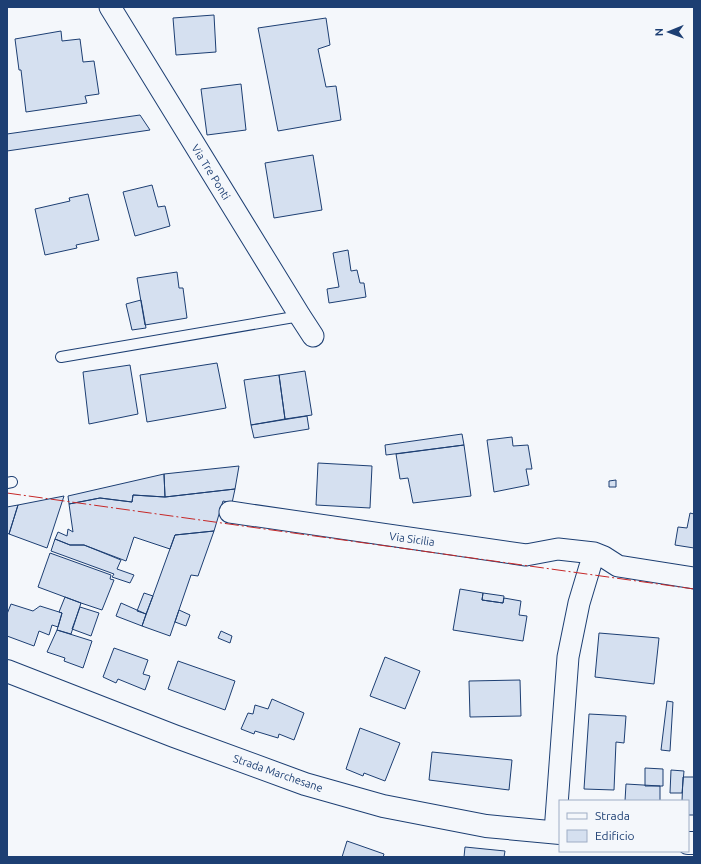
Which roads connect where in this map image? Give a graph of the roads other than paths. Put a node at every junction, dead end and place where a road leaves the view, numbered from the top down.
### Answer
1 (110, 7) edge
2 (300, 316) junction
3 (313, 336) dead end
4 (61, 356) dead end
5 (230, 512) dead end
6 (594, 553) junction
7 (694, 578) edge
8 (7, 671) edge
9 (560, 800) edge
10 (559, 815) edge
11 (558, 833) edge

1 - 2 street, Via Tre Ponti
2 - 3 street, Via Tre Ponti
2 - 4 lane
5 - 6 street, Via Sicilia
6 - 7 street, Via Sicilia
6 - 9 street
8 - 11 main road, Strada Marchesane
10 - 11 street

